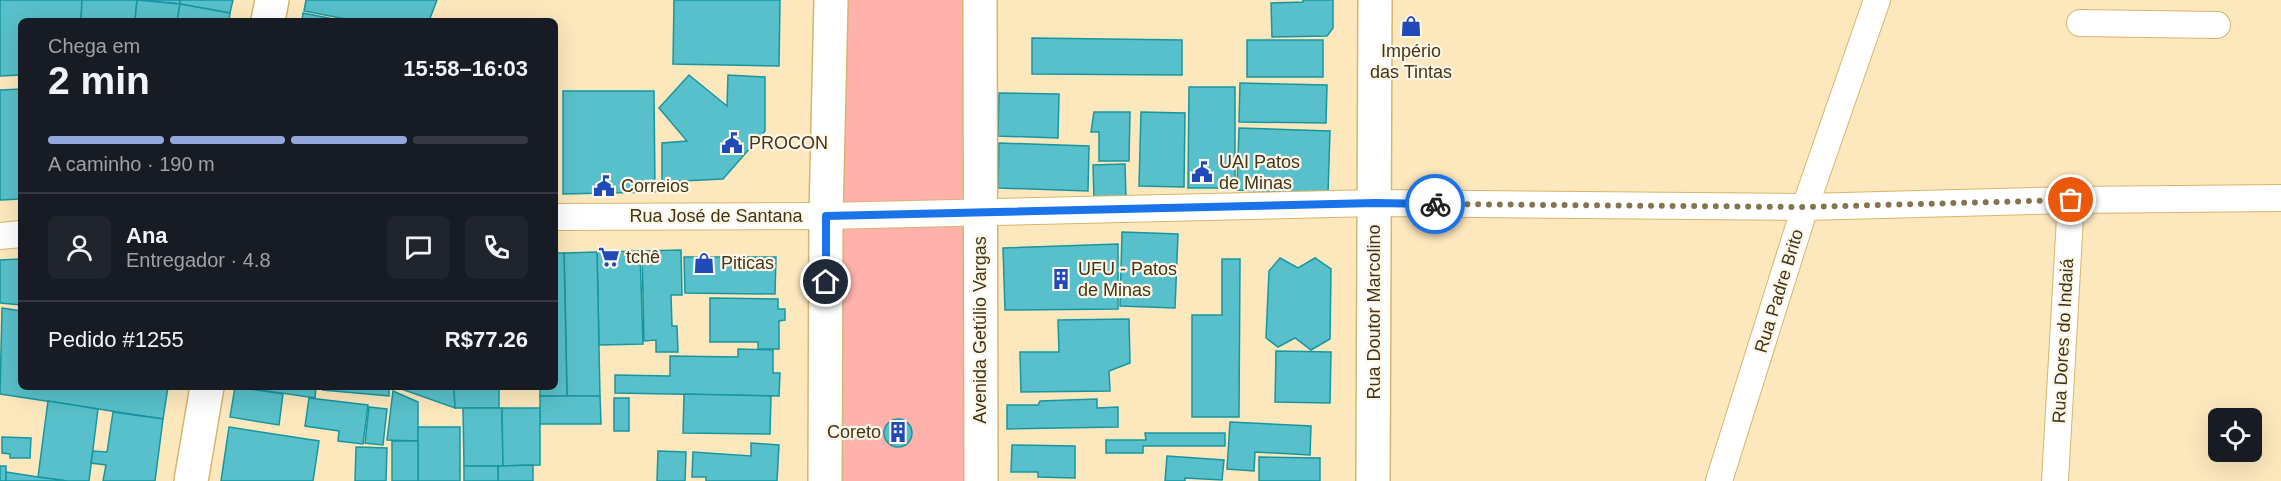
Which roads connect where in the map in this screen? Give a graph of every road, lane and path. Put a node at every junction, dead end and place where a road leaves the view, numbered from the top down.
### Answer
1 (272, 0) edge
2 (831, 0) edge
3 (980, 0) edge
4 (1375, 0) edge
5 (1877, 0) edge
6 (269, 18) edge
7 (2080, 23) dead end
8 (2217, 25) dead end
9 (2281, 198) edge
10 (2071, 200) junction
11 (1375, 203) junction
12 (1805, 207) junction
13 (979, 212) junction
14 (826, 216) junction
15 (558, 217) edge
16 (18, 234) edge
17 (0, 236) edge
18 (206, 390) edge
19 (190, 481) edge
20 (825, 481) edge
21 (981, 481) edge
22 (1373, 481) edge
23 (1719, 481) edge
24 (2055, 481) edge

1 - 6 street
2 - 14 street
3 - 13 street, Avenida Getúlio Vargas
4 - 11 street, Rua Doutor Marcolino
5 - 12 street, Rua Padre Brito
7 - 8 street
9 - 10 street, Rua José de Santana
10 - 12 street, Rua José de Santana
10 - 24 street, Rua Dores do Indaiá
11 - 12 street, Rua José de Santana
11 - 13 street, Rua José de Santana
11 - 22 street, Rua Doutor Marcolino
12 - 23 street, Rua Padre Brito
13 - 14 street, Rua José de Santana
13 - 21 street, Avenida Getúlio Vargas
14 - 15 street, Rua José de Santana
14 - 20 street
16 - 17 street
18 - 19 street

